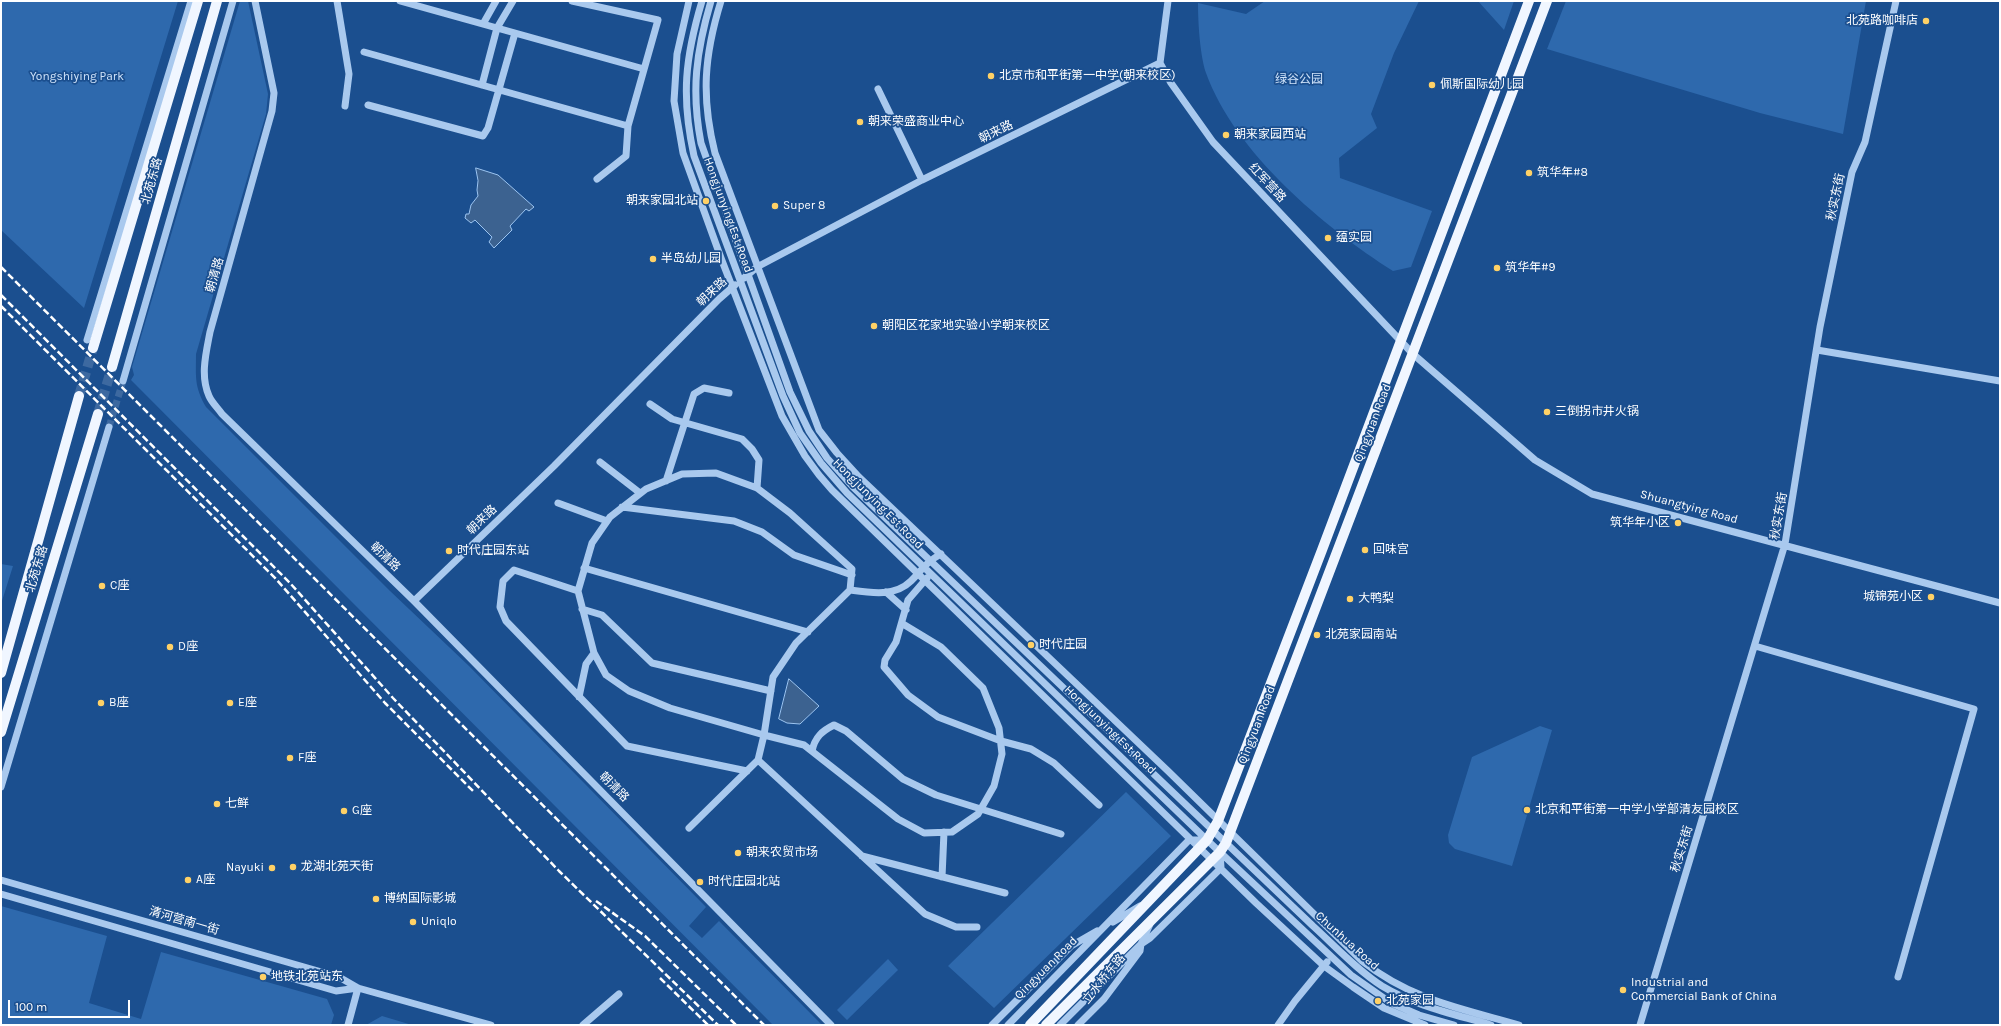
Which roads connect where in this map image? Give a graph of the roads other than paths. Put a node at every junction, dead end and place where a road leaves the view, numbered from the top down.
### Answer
1 (191, 1) edge
2 (198, 1) edge
3 (217, 1) edge
4 (233, 1) edge
5 (255, 1) edge
6 (337, 1) edge
7 (400, 1) edge
8 (496, 1) edge
9 (513, 1) edge
10 (572, 1) edge
11 (689, 1) edge
12 (702, 1) edge
13 (711, 1) edge
14 (721, 1) edge
15 (1168, 1) edge
16 (1529, 1) edge
17 (1547, 1) edge
18 (1896, 1) edge
19 (483, 24) junction
20 (497, 28) junction
21 (515, 33) junction
22 (364, 52) dead end
23 (1160, 63) junction
24 (644, 69) junction
25 (482, 85) junction
26 (878, 89) dead end
27 (499, 90) junction
28 (368, 105) dead end
29 (345, 106) dead end
30 (628, 126) junction
31 (597, 180) dead end
32 (922, 180) junction
33 (757, 267) junction
34 (748, 275) junction
35 (740, 281) junction
36 (732, 288) junction
37 (1400, 340) junction
38 (90, 344) joint
39 (1817, 350) junction
40 (1413, 354) junction
41 (112, 367) tunnel mouth
42 (123, 381) tunnel mouth
43 (2000, 381) edge
44 (729, 393) dead end
45 (79, 396) tunnel mouth
46 (650, 404) dead end
47 (98, 414) tunnel mouth
48 (685, 423) junction
49 (109, 427) tunnel mouth
50 (600, 462) dead end
51 (666, 481) junction
52 (757, 488) junction
53 (640, 493) junction
54 (558, 503) dead end
55 (622, 508) junction
56 (607, 521) junction
57 (1785, 544) junction
58 (941, 554) junction
59 (930, 560) junction
60 (924, 566) junction
61 (937, 567) junction
62 (584, 568) junction
63 (932, 573) junction
64 (852, 574) junction
65 (917, 574) junction
66 (925, 581) junction
67 (850, 590) junction
68 (578, 591) junction
69 (886, 592) junction
70 (414, 601) junction
71 (2000, 603) edge
72 (582, 609) junction
73 (906, 610) junction
74 (903, 624) junction
75 (808, 632) junction
76 (1754, 646) junction
77 (594, 653) junction
78 (1, 673) edge
79 (770, 691) junction
80 (579, 697) junction
81 (1, 732) edge
82 (764, 735) junction
83 (1001, 741) junction
84 (812, 751) junction
85 (758, 760) junction
86 (747, 771) junction
87 (1, 787) edge
88 (1099, 805) dead end
89 (981, 808) junction
90 (1218, 821) junction
91 (689, 828) dead end
92 (1213, 830) junction
93 (944, 832) junction
94 (1061, 834) dead end
95 (1228, 838) junction
96 (1191, 839) junction
97 (1207, 840) junction
98 (1200, 848) junction
99 (1220, 852) junction
100 (861, 856) junction
101 (1212, 859) junction
102 (1221, 868) junction
103 (942, 877) junction
104 (1, 880) edge
105 (1005, 893) dead end
106 (1, 894) edge
107 (1151, 900) junction
108 (1152, 918) junction
109 (1106, 926) junction
110 (977, 927) dead end
111 (1141, 944) junction
112 (1332, 958) junction
113 (1324, 966) junction
114 (1898, 977) dead end
115 (358, 988) junction
116 (619, 994) dead end
117 (348, 1025) edge
118 (491, 1025) edge
119 (583, 1025) edge
120 (831, 1025) edge
121 (992, 1025) edge
122 (1008, 1025) edge
123 (1030, 1025) edge
124 (1046, 1025) edge
125 (1060, 1025) edge
126 (1078, 1025) edge
127 (1278, 1025) edge
128 (1425, 1025) edge
129 (1454, 1025) edge
130 (1491, 1025) edge
131 (1519, 1025) edge
132 (1640, 1025) edge

1 - 38 street
2 - 38 main road, 北苑东路
3 - 41 main road, 北苑东路
4 - 42 street
5 - 70 street, 朝清路
6 - 29 street
7 - 19 street
8 - 19 street
9 - 20 street
10 - 24 street
11 - 36 street
12 - 35 street, Hongjunying Est Road
13 - 34 street, Hongjunying Est Road
14 - 33 street
15 - 23 street
16 - 37 main road, Qingyuan Road
17 - 40 main road, Qingyuan Road
18 - 39 street, 秋实东街
19 - 20 street
20 - 21 street
20 - 25 street
21 - 24 street
21 - 27 street
22 - 25 street
23 - 32 street, 朝来路
23 - 37 street, 红军营路
24 - 30 street
25 - 27 street
26 - 32 street
27 - 28 street
27 - 30 street
30 - 31 street
32 - 33 street, 朝来路
33 - 34 street, 朝来路
33 - 58 street
34 - 35 street, 朝来路
34 - 59 street, Hongjunying Est Road
35 - 36 street, 朝来路
35 - 60 street, Hongjunying Est Road
36 - 65 street
36 - 70 street, 朝来路
37 - 40 street, 红军营路
37 - 90 main road, Qingyuan Road
39 - 43 street
39 - 57 street, 秋实东街
40 - 57 street, Shuangtying Road
40 - 95 main road, Qingyuan Road
44 - 48 street
45 - 78 main road, 北苑东路
46 - 48 street
47 - 81 main road, 北苑东路
48 - 51 street
48 - 52 street
49 - 87 street
50 - 53 street
51 - 52 street
51 - 53 street
52 - 64 street
53 - 55 street
54 - 56 street
55 - 56 street
55 - 64 street
56 - 62 street
57 - 71 street, Shuangtying Road
57 - 76 street, 秋实东街
58 - 59 street
58 - 61 street
58 - 90 street
59 - 60 street
59 - 61 street, Hongjunying Est Road
60 - 63 street, Hongjunying Est Road
60 - 65 street
61 - 63 street
61 - 92 street, Hongjunying Est Road
62 - 68 street
62 - 75 street
63 - 66 street
63 - 97 street, Hongjunying Est Road
64 - 67 street
65 - 66 street
65 - 69 street
66 - 73 street
66 - 96 street
67 - 69 street
67 - 75 street
68 - 72 street
68 - 80 street
69 - 73 street
70 - 120 street, 朝清路
72 - 77 street
72 - 79 street
73 - 74 street
74 - 83 street
74 - 83 street
75 - 79 street
76 - 114 street
76 - 132 street, 秋实东街
77 - 80 street
77 - 82 street
79 - 82 street
80 - 86 street
82 - 84 street
82 - 85 street
83 - 88 street
83 - 89 street
84 - 89 street
84 - 93 street
85 - 86 street
85 - 100 street
86 - 91 street
89 - 93 street
89 - 94 street
90 - 92 main road, Qingyuan Road
90 - 95 street
92 - 95 street, Chunhua Road
92 - 97 main road, Qingyuan Road
93 - 103 street
95 - 99 main road, Qingyuan Road
95 - 130 street, Chunhua Road
95 - 131 street
96 - 97 street
96 - 98 street
96 - 109 street, Qingyuan Road
97 - 98 main road, Qingyuan Road
97 - 99 street, Hongjunying Est Road
98 - 101 street
98 - 107 main road, Qingyuan Road
99 - 101 main road, Qingyuan Road
99 - 102 street
99 - 112 street, Chunhua Road
100 - 103 street
100 - 110 street
101 - 102 street
101 - 108 main road, Qingyuan Road
102 - 111 street
102 - 113 street
103 - 105 street
104 - 115 street, 清河营南一街
106 - 115 street, 清河营南一街
107 - 109 street
107 - 123 main road, Qingyuan Road
108 - 111 street, 立水桥东路
108 - 124 main road, Qingyuan Road
109 - 121 street
109 - 122 street, Qingyuan Road
111 - 125 street
111 - 126 street, 立水桥东路
112 - 113 street
112 - 129 street, Chunhua Road
113 - 127 street
113 - 128 street
115 - 117 street
115 - 118 street, 清河营南一街
116 - 119 street

